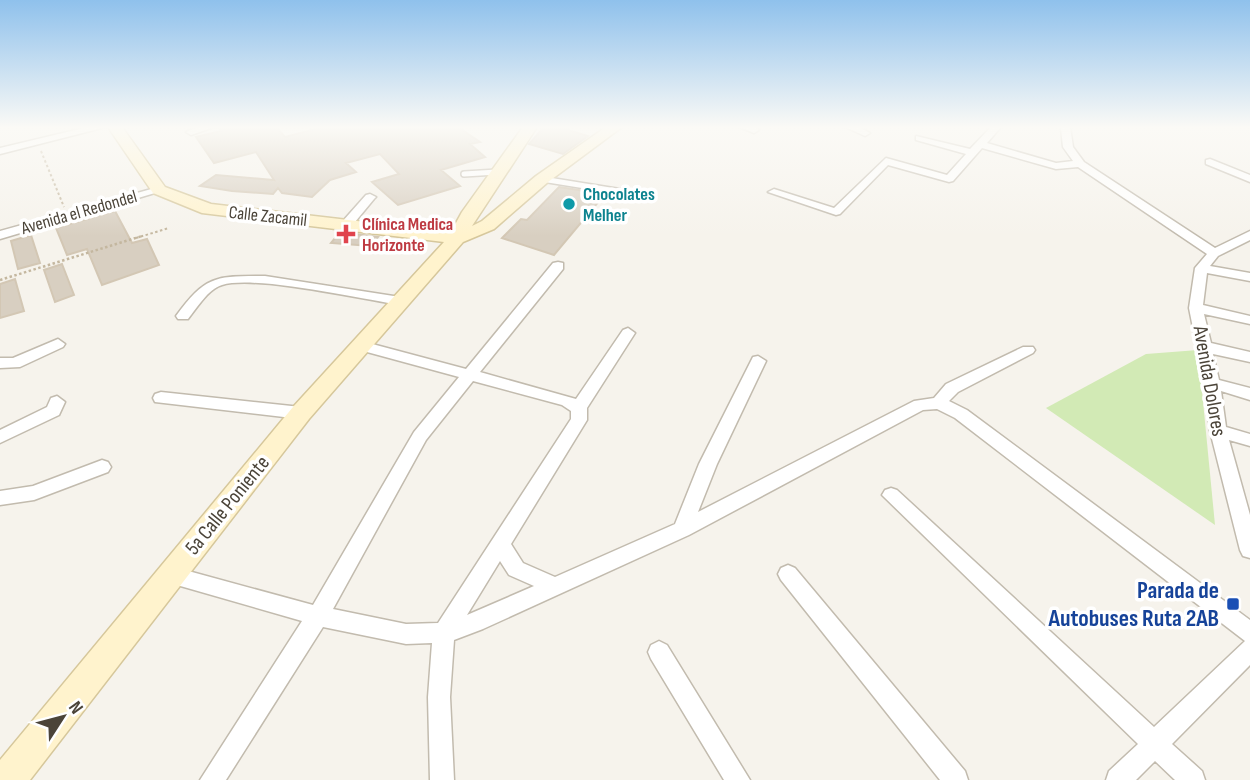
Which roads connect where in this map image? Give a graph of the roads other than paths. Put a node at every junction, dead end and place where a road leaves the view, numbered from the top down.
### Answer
1 (140, 163) edge
2 (503, 163) edge
3 (564, 163) edge
4 (883, 163) edge
5 (897, 163) edge
6 (964, 163) edge
7 (1044, 163) edge
8 (1213, 163) edge
9 (1080, 164) joint
10 (497, 172) junction
11 (464, 174) dead end
12 (542, 179) junction
13 (1250, 179) edge
14 (159, 190) junction
15 (774, 191) dead end
16 (635, 194) dead end
17 (370, 197) dead end
18 (346, 225) junction
19 (0, 235) edge
20 (1250, 235) edge
21 (457, 237) junction
22 (1214, 253) junction
23 (558, 266) dead end
24 (1201, 268) junction
25 (1250, 277) edge
26 (400, 301) junction
27 (1196, 308) junction
28 (183, 316) dead end
29 (1250, 320) edge
30 (628, 333) dead end
31 (58, 344) dead end
32 (361, 346) junction
33 (1205, 347) junction
34 (1028, 350) dead end
35 (1250, 357) edge
36 (758, 360) dead end
37 (0, 363) edge
38 (472, 374) junction
39 (1212, 383) junction
40 (1250, 394) edge
41 (161, 398) dead end
42 (57, 402) dead end
43 (939, 403) junction
44 (579, 408) junction
45 (301, 413) junction
46 (1218, 431) junction
47 (0, 437) edge
48 (1250, 440) edge
49 (102, 467) dead end
50 (891, 495) dead end
51 (0, 498) edge
52 (682, 529) junction
53 (502, 545) junction
54 (1250, 550) edge
55 (788, 574) dead end
56 (170, 575) junction
57 (553, 585) junction
58 (318, 616) junction
59 (444, 633) junction
60 (1250, 633) edge
61 (1250, 650) edge
62 (659, 652) dead end
63 (1155, 744) junction
64 (7, 780) edge
65 (212, 780) edge
66 (442, 780) edge
67 (738, 780) edge
68 (956, 780) edge
69 (1118, 780) edge
70 (1193, 780) edge

1 - 14 street
2 - 10 street
3 - 12 street
4 - 15 street
5 - 6 street
7 - 9 street
8 - 13 street
9 - 22 street
10 - 11 lane
10 - 21 street
12 - 16 lane
12 - 21 street
14 - 18 street, Calle Zacamil
14 - 19 street, Avenida el Redondel
17 - 18 street
18 - 21 street, Calle Zacamil
20 - 22 street
21 - 26 street, 5a Calle Poniente
22 - 24 street
23 - 38 street
24 - 25 street
24 - 27 street, Avenida Dolores
26 - 28 street
26 - 32 street, 5a Calle Poniente
27 - 29 street
27 - 33 street, Avenida Dolores
30 - 44 street
31 - 37 street
32 - 38 street
32 - 45 street, 5a Calle Poniente
33 - 35 street
33 - 39 street, Avenida Dolores
34 - 43 street
36 - 52 street
38 - 44 street
38 - 58 street
39 - 40 street
39 - 46 street, Avenida Dolores
41 - 45 street
42 - 47 street
43 - 52 street
43 - 60 street
44 - 53 street
45 - 56 street, 5a Calle Poniente
46 - 48 street
46 - 54 street, Avenida Dolores
49 - 51 street
50 - 63 street
52 - 57 street
53 - 57 street
53 - 59 street
55 - 68 street
56 - 58 street
56 - 64 street, 5a Calle Poniente
57 - 59 street
58 - 59 street
58 - 65 street
59 - 66 street
61 - 63 street
62 - 67 street
63 - 69 street
63 - 70 street

